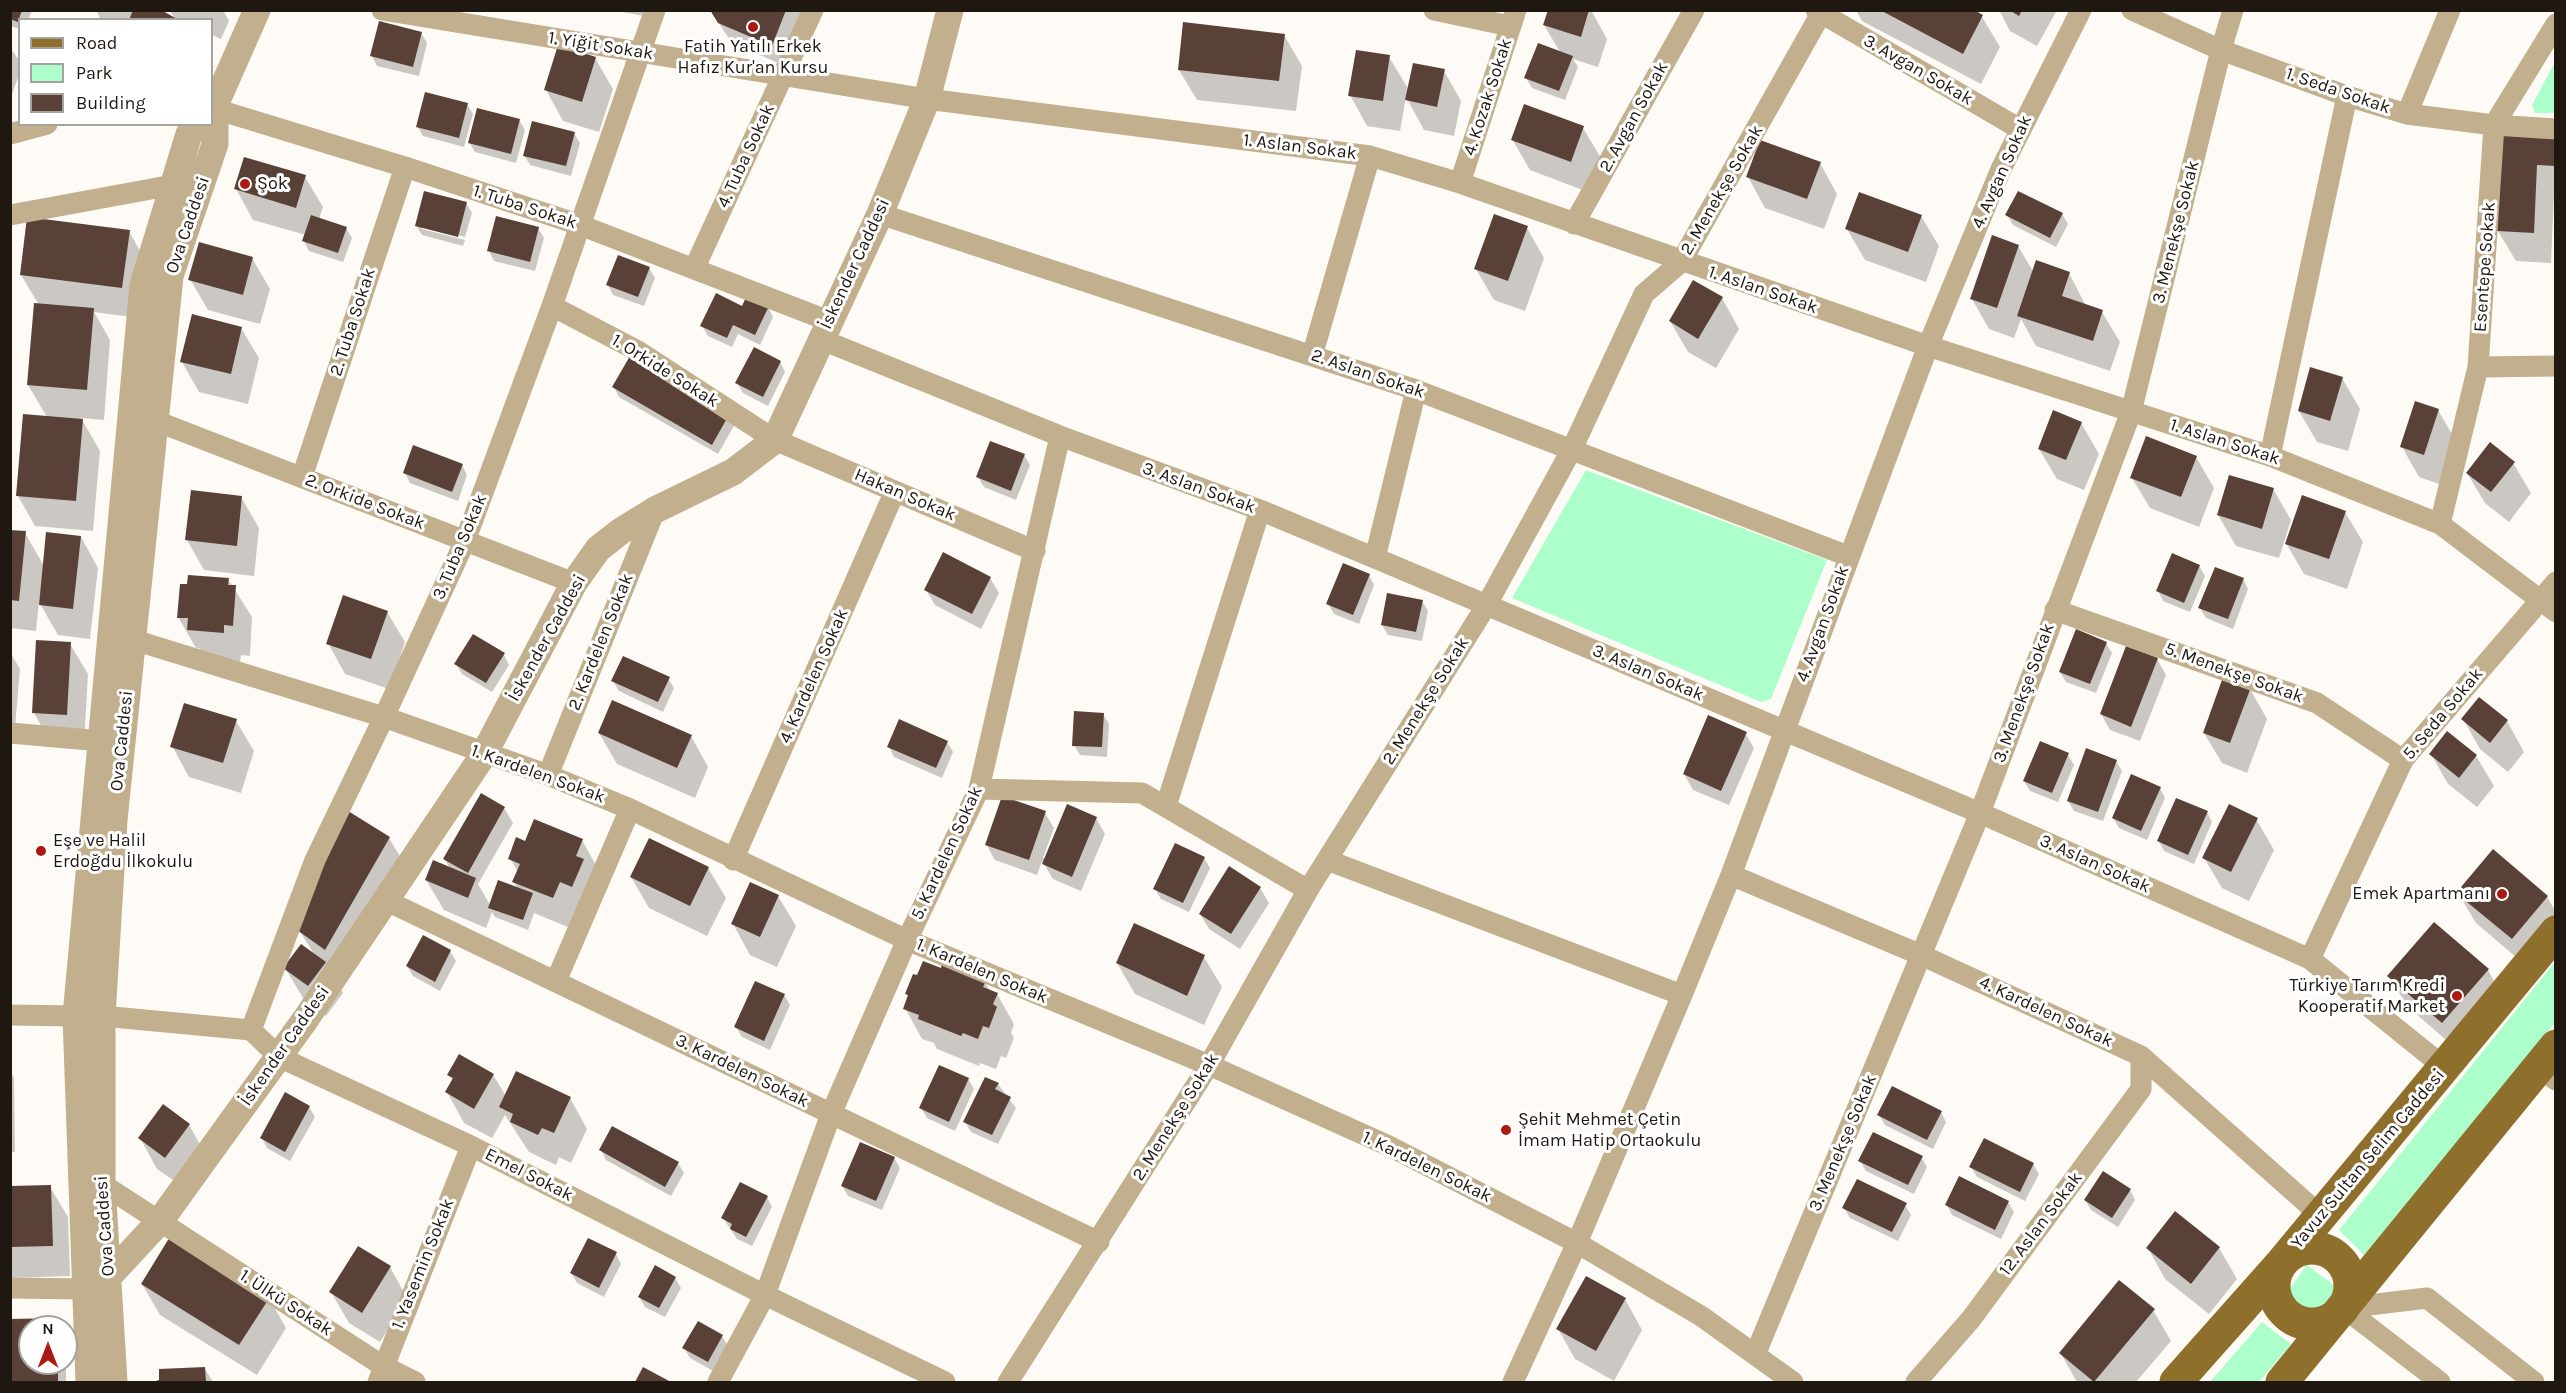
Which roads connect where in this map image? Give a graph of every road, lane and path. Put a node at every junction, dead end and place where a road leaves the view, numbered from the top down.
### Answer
1 (257, 10) edge
2 (382, 10) edge
3 (655, 10) edge
4 (813, 10) edge
5 (950, 10) edge
6 (1434, 10) edge
7 (1694, 10) edge
8 (2081, 10) edge
9 (2132, 10) edge
10 (2233, 10) edge
11 (2450, 10) edge
12 (1820, 12) edge
13 (461, 17) edge
14 (1513, 18) edge
15 (2556, 24) edge
16 (2221, 50) junction
17 (640, 52) junction
18 (783, 76) junction
19 (2347, 96) junction
20 (927, 99) junction
21 (213, 104) edge
22 (213, 114) edge
23 (2407, 114) junction
24 (2494, 125) junction
25 (39, 126) edge
26 (197, 126) edge
27 (212, 126) edge
28 (2020, 129) junction
29 (2556, 129) edge
30 (10, 134) edge
31 (1370, 156) junction
32 (405, 167) junction
33 (1460, 183) junction
34 (173, 185) junction
35 (880, 214) junction
36 (10, 216) edge
37 (1574, 224) junction
38 (580, 225) junction
39 (1681, 262) junction
40 (694, 270) junction
41 (552, 306) junction
42 (825, 330) junction
43 (1928, 346) junction
44 (1312, 356) junction
45 (2556, 366) edge
46 (2478, 367) junction
47 (1416, 390) junction
48 (2131, 412) junction
49 (156, 421) junction
50 (1060, 436) junction
51 (775, 440) junction
52 (1572, 449) junction
53 (2270, 456) junction
54 (302, 477) junction
55 (895, 491) junction
56 (655, 510) junction
57 (1260, 510) junction
58 (2440, 524) junction
59 (465, 541) junction
60 (1035, 551) junction
61 (1848, 555) junction
62 (1375, 558) junction
63 (2556, 582) edge
64 (574, 583) junction
65 (1486, 606) junction
66 (2548, 606) edge
67 (2055, 610) junction
68 (122, 637) junction
69 (384, 717) junction
70 (1784, 730) junction
71 (10, 733) edge
72 (101, 741) junction
73 (484, 754) junction
74 (2403, 760) junction
75 (548, 775) junction
76 (979, 789) junction
77 (1166, 806) junction
78 (630, 809) junction
79 (1980, 813) junction
80 (733, 860) junction
81 (1327, 860) junction
82 (1731, 875) junction
83 (1308, 890) junction
84 (386, 900) junction
85 (2556, 932) edge
86 (907, 940) junction
87 (1921, 955) junction
88 (2310, 958) junction
89 (556, 981) junction
90 (1683, 995) junction
91 (10, 1015) edge
92 (89, 1016) junction
93 (251, 1030) junction
94 (2141, 1056) junction
95 (279, 1057) junction
96 (2549, 1064) edge
97 (1209, 1065) junction
98 (2444, 1067) junction
99 (831, 1114) junction
100 (471, 1146) junction
101 (102, 1184) junction
102 (2320, 1215) junction
103 (160, 1221) junction
104 (1099, 1242) junction
105 (1577, 1243) junction
106 (2280, 1265) junction
107 (109, 1276) junction
108 (10, 1288) edge
109 (84, 1289) junction
110 (765, 1295) junction
111 (2344, 1308) junction
112 (1755, 1355) junction
113 (380, 1374) edge
114 (89, 1383) edge
115 (114, 1383) edge
116 (415, 1383) edge
117 (718, 1383) edge
118 (945, 1383) edge
119 (1008, 1383) edge
120 (1513, 1383) edge
121 (1793, 1383) edge
122 (1916, 1383) edge
123 (2176, 1383) edge
124 (2282, 1383) edge
125 (2440, 1383) edge
126 (2534, 1383) edge

1 - 21 street, Ova Caddesi
2 - 13 street, 1. Yiğit Sokak
3 - 17 street, 3. Tuba Sokak
4 - 18 street, 4. Tuba Sokak
5 - 20 street, İskender Caddesi
6 - 14 street
7 - 37 street, 2. Avgan Sokak
8 - 28 street, 4. Avgan Sokak
9 - 16 street, 1. Seda Sokak
10 - 16 street, 3. Menekşe Sokak
11 - 23 street
12 - 28 street, 3. Avgan Sokak
12 - 39 street, 2. Menekşe Sokak
13 - 17 street, 1. Yiğit Sokak
14 - 33 street, 4. Kozak Sokak
15 - 24 street, Esentepe Sokak
16 - 19 street, 1. Seda Sokak
16 - 48 street, 3. Menekşe Sokak
17 - 18 street, 1. Yiğit Sokak
17 - 38 street, 3. Tuba Sokak
18 - 20 street, 1. Yiğit Sokak
18 - 40 street, 4. Tuba Sokak
19 - 23 street, 1. Seda Sokak
19 - 53 street
20 - 31 street, 1. Aslan Sokak
20 - 35 street, İskender Caddesi
22 - 32 street, 1. Tuba Sokak
23 - 24 street, 1. Seda Sokak
24 - 29 street, 1. Seda Sokak
24 - 46 street, Esentepe Sokak
25 - 30 street
26 - 34 street, Ova Caddesi
27 - 49 street, Ova Caddesi
28 - 43 street, 4. Avgan Sokak
31 - 33 street, 1. Aslan Sokak
31 - 44 street
32 - 38 street, 1. Tuba Sokak
32 - 54 street, 2. Tuba Sokak
33 - 37 street, 1. Aslan Sokak
34 - 36 street
34 - 68 street, Ova Caddesi
35 - 42 street, İskender Caddesi
35 - 44 street, 2. Aslan Sokak
37 - 39 street, 1. Aslan Sokak
38 - 40 street, 1. Tuba Sokak
38 - 41 street, 3. Tuba Sokak
39 - 43 street, 1. Aslan Sokak
39 - 52 street, 2. Menekşe Sokak
40 - 42 street, 1. Tuba Sokak
41 - 51 street, 1. Orkide Sokak
41 - 59 street, 3. Tuba Sokak
42 - 50 street, 3. Aslan Sokak
42 - 51 street, İskender Caddesi
43 - 48 street, 1. Aslan Sokak
43 - 61 street, 4. Avgan Sokak
44 - 47 street, 2. Aslan Sokak
45 - 46 street
46 - 58 street, Esentepe Sokak
47 - 52 street, 2. Aslan Sokak
47 - 62 street
48 - 53 street, 1. Aslan Sokak
48 - 67 street, 3. Menekşe Sokak
49 - 54 street, 2. Orkide Sokak
49 - 68 street, Ova Caddesi
50 - 57 street, 3. Aslan Sokak
50 - 60 street, 5. Kardelen Sokak
51 - 55 street, Hakan Sokak
51 - 56 street, İskender Caddesi
52 - 61 street, 2. Aslan Sokak
52 - 65 street, 2. Menekşe Sokak
53 - 58 street, 1. Aslan Sokak
54 - 59 street, 2. Orkide Sokak
55 - 60 street, Hakan Sokak
55 - 80 street, 4. Kardelen Sokak
56 - 64 street, İskender Caddesi
56 - 75 street, 2. Kardelen Sokak
57 - 62 street, 3. Aslan Sokak
57 - 77 street
58 - 66 street, 1. Aslan Sokak
59 - 64 street, 2. Orkide Sokak
59 - 69 street, 3. Tuba Sokak
60 - 76 street, 5. Kardelen Sokak
61 - 70 street, 4. Avgan Sokak
62 - 65 street, 3. Aslan Sokak
63 - 66 street, 5. Seda Sokak
64 - 73 street, İskender Caddesi
65 - 70 street, 3. Aslan Sokak
65 - 81 street, 2. Menekşe Sokak
66 - 74 street, 5. Seda Sokak
67 - 74 street, 5. Menekşe Sokak
67 - 79 street, 3. Menekşe Sokak
68 - 69 street, 1. Kardelen Sokak
68 - 72 street, Ova Caddesi
68 - 92 street, Ova Caddesi
69 - 73 street, 1. Kardelen Sokak
69 - 93 street, 3. Tuba Sokak
70 - 79 street, 3. Aslan Sokak
70 - 82 street, 4. Avgan Sokak
71 - 72 street
72 - 92 street, Ova Caddesi
73 - 75 street, 1. Kardelen Sokak
73 - 84 street, İskender Caddesi
74 - 88 street, 5. Seda Sokak
75 - 78 street, 1. Kardelen Sokak
76 - 77 street
76 - 86 street, 5. Kardelen Sokak
77 - 83 street
78 - 80 street, 1. Kardelen Sokak
78 - 89 street
79 - 87 street, 3. Menekşe Sokak
79 - 88 street, 3. Aslan Sokak
80 - 86 street, 1. Kardelen Sokak
81 - 83 street, 2. Menekşe Sokak
81 - 90 street
82 - 87 street, 4. Kardelen Sokak
82 - 90 street, 4. Avgan Sokak
83 - 97 street, 2. Menekşe Sokak
84 - 89 street, 3. Kardelen Sokak
84 - 95 street, İskender Caddesi
85 - 98 main road, Yavuz Sultan Selim Caddesi
86 - 97 street, 1. Kardelen Sokak
86 - 99 street, 5. Kardelen Sokak
87 - 94 street, 4. Kardelen Sokak
87 - 112 street, 3. Menekşe Sokak
88 - 98 street, 3. Aslan Sokak
89 - 99 street, 3. Kardelen Sokak
90 - 105 street, 4. Avgan Sokak
91 - 92 street
92 - 93 street
92 - 101 street, Ova Caddesi
92 - 109 street, Ova Caddesi
93 - 95 street, Emel Sokak
94 - 102 street, 4. Kardelen Sokak
94 - 122 street, 12. Aslan Sokak
95 - 100 street, Emel Sokak
95 - 103 street, İskender Caddesi
96 - 111 main road
97 - 104 street, 2. Menekşe Sokak
97 - 105 street, 1. Kardelen Sokak
98 - 102 main road, Yavuz Sultan Selim Caddesi
99 - 104 street, 3. Kardelen Sokak
99 - 110 street, 5. Kardelen Sokak
100 - 110 street, Emel Sokak
100 - 113 street, 1. Yasemin Sokak
101 - 103 street, 1. Ülkü Sokak
101 - 107 street, Ova Caddesi
102 - 106 main road, Yavuz Sultan Selim Caddesi
103 - 107 street, İskender Caddesi
103 - 113 street, 1. Ülkü Sokak
104 - 119 street, 2. Menekşe Sokak
105 - 112 street, 1. Kardelen Sokak
105 - 120 street, 4. Avgan Sokak
106 - 111 main road
106 - 111 main road
106 - 123 main road, Yavuz Sultan Selim Caddesi
107 - 109 street, İskender Caddesi
107 - 115 street, Ova Caddesi
108 - 109 street
109 - 114 street, Ova Caddesi
110 - 117 street, 5. Kardelen Sokak
110 - 118 street, Emel Sokak
111 - 124 main road
111 - 125 street
111 - 126 street
112 - 121 street, 1. Kardelen Sokak
113 - 116 street, 1. Ülkü Sokak

